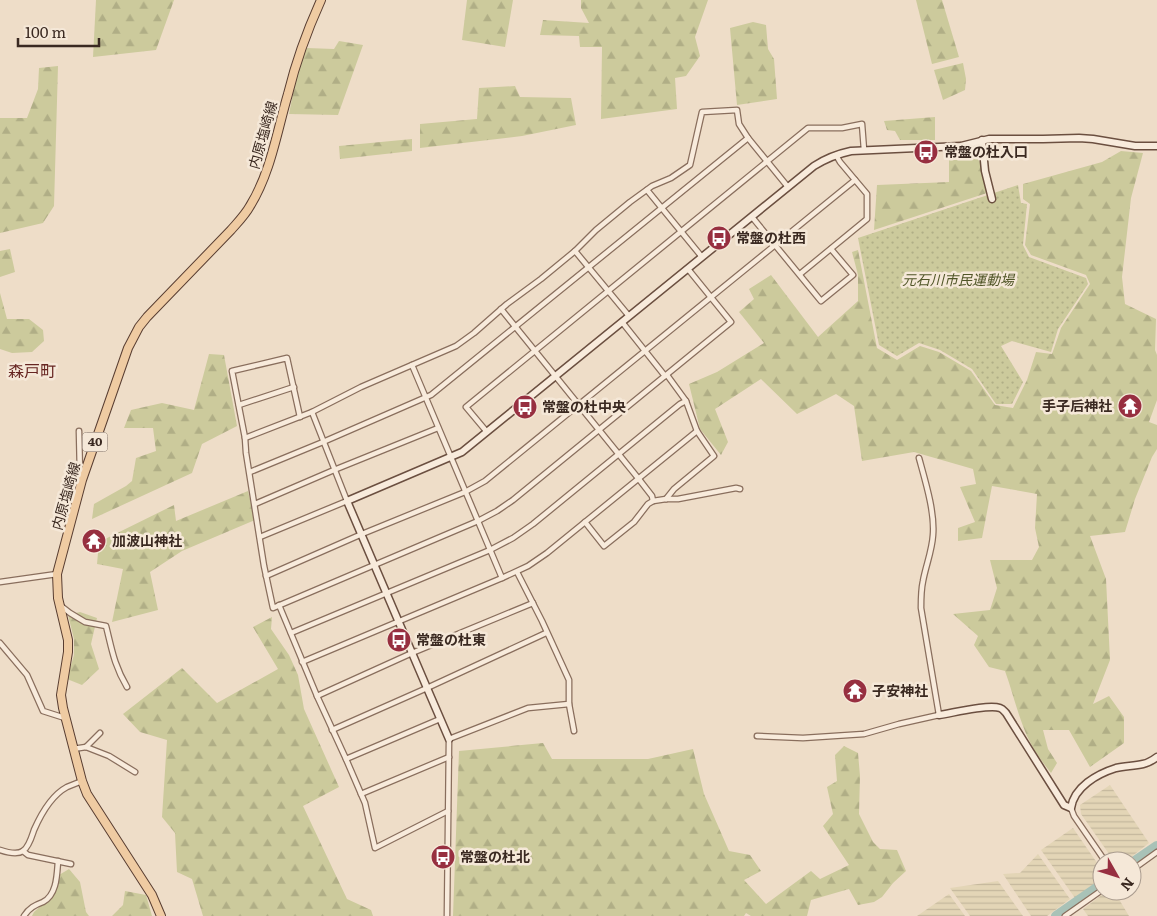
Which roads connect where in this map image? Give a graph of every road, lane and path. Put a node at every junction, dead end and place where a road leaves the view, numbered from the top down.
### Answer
1 (321, 0) edge
2 (748, 138) junction
3 (982, 140) junction
4 (1157, 146) edge
5 (864, 150) junction
6 (836, 155) junction
7 (767, 161) junction
8 (855, 180) junction
9 (788, 187) junction
10 (647, 190) junction
11 (992, 199) dead end
12 (662, 207) junction
13 (752, 217) junction
14 (681, 231) junction
15 (775, 245) junction
16 (831, 248) junction
17 (575, 251) junction
18 (702, 257) junction
19 (588, 267) junction
20 (688, 269) junction
21 (800, 274) junction
22 (608, 291) junction
23 (712, 297) junction
24 (500, 310) junction
25 (629, 316) junction
26 (622, 322) junction
27 (514, 327) junction
28 (534, 351) junction
29 (645, 351) junction
30 (412, 365) junction
31 (666, 376) junction
32 (555, 377) junction
33 (294, 388) junction
34 (426, 398) junction
35 (686, 401) junction
36 (239, 405) junction
37 (579, 406) junction
38 (312, 412) junction
39 (300, 417) junction
40 (438, 428) junction
41 (79, 430) dead end
42 (599, 430) junction
43 (696, 431) junction
44 (487, 432) junction
45 (245, 438) junction
46 (324, 442) junction
47 (618, 454) junction
48 (451, 458) junction
49 (919, 458) dead end
50 (334, 470) junction
51 (250, 472) junction
52 (638, 478) junction
53 (82, 480) junction
54 (740, 489) dead end
55 (466, 492) junction
56 (666, 499) junction
57 (347, 501) junction
58 (653, 501) junction
59 (255, 504) junction
60 (478, 520) junction
61 (584, 522) junction
62 (362, 534) junction
63 (260, 537) junction
64 (490, 550) junction
65 (374, 564) junction
66 (516, 572) junction
67 (57, 574) junction
68 (266, 576) junction
69 (502, 578) junction
70 (0, 582) edge
71 (386, 592) junction
72 (533, 603) junction
73 (59, 605) junction
74 (279, 605) junction
75 (399, 622) junction
76 (290, 633) junction
77 (546, 633) junction
78 (0, 643) edge
79 (412, 653) junction
80 (302, 662) junction
81 (127, 687) dead end
82 (427, 688) junction
83 (317, 696) junction
84 (569, 704) junction
85 (939, 715) junction
86 (65, 718) junction
87 (440, 719) junction
88 (332, 730) junction
89 (574, 732) dead end
90 (100, 733) dead end
91 (757, 736) dead end
92 (449, 739) junction
93 (86, 747) junction
94 (74, 749) junction
95 (449, 757) junction
96 (1157, 757) edge
97 (346, 759) junction
98 (135, 772) dead end
99 (82, 781) junction
100 (361, 794) junction
101 (1071, 808) junction
102 (448, 811) junction
103 (0, 850) edge
104 (23, 851) junction
105 (1098, 851) edge
106 (1157, 852) edge
107 (58, 861) junction
108 (1142, 863) edge
109 (71, 864) dead end
110 (1092, 897) edge
111 (24, 916) edge
112 (160, 916) edge
113 (447, 916) edge
114 (1065, 916) edge

1 - 53 main road, 内原塩崎線 / 40
2 - 7 street
2 - 10 street
2 - 12 street
3 - 4 street
3 - 5 street
3 - 11 street
5 - 6 street
5 - 7 street
6 - 8 street
6 - 9 street
7 - 9 street
7 - 14 street
8 - 15 street
8 - 16 street
9 - 13 street
10 - 12 street
10 - 17 street
12 - 14 street
12 - 19 street
13 - 15 street
13 - 18 street
14 - 18 street
14 - 22 street
15 - 21 street
15 - 23 street
16 - 21 street
16 - 21 street
17 - 19 street
17 - 24 street
18 - 20 street
19 - 22 street
19 - 27 street
20 - 23 street
20 - 25 street
22 - 25 street
22 - 28 street
23 - 29 street
23 - 31 street
24 - 27 street
24 - 30 street
25 - 26 street
26 - 29 street
26 - 32 street
27 - 28 street
27 - 34 street
28 - 32 street
28 - 44 street
29 - 31 street
29 - 37 street
30 - 34 street
30 - 38 street
31 - 35 street
31 - 42 street
32 - 37 street
32 - 44 street
33 - 36 street
33 - 36 street
33 - 39 street
34 - 40 street
34 - 46 street
35 - 43 street
35 - 47 street
36 - 45 street
37 - 42 street
37 - 55 street
38 - 39 street
38 - 46 street
39 - 45 street
40 - 48 street
40 - 50 street
41 - 53 street
42 - 47 street
42 - 60 street
43 - 52 street
43 - 56 street
44 - 48 street
45 - 51 street
46 - 50 street
46 - 51 street
47 - 52 street
47 - 64 street
48 - 55 street
48 - 57 street
49 - 85 street
50 - 57 street
50 - 59 street
51 - 59 street
52 - 58 street
52 - 61 street
53 - 67 main road, 内原塩崎線 / 40
54 - 56 street
55 - 60 street
55 - 62 street
56 - 58 street
57 - 62 street
57 - 63 street
58 - 61 street
59 - 63 street
60 - 64 street
60 - 65 street
61 - 66 street
62 - 65 street
62 - 68 street
63 - 68 street
64 - 69 street
64 - 71 street
65 - 71 street
65 - 74 street
66 - 69 street
66 - 72 street
67 - 70 street
67 - 73 main road, 内原塩崎線 / 40
68 - 74 street
69 - 75 street
71 - 75 street
71 - 76 street
72 - 77 street
72 - 79 street
73 - 81 street
73 - 86 main road, 内原塩崎線 / 40
74 - 76 street
75 - 79 street
75 - 80 street
76 - 80 street
77 - 82 street
77 - 84 street
78 - 86 street
79 - 82 street
79 - 83 street
80 - 83 street
82 - 87 street
82 - 88 street
83 - 88 street
84 - 89 street
84 - 92 street
85 - 91 street
85 - 101 street
86 - 94 main road, 内原塩崎線 / 40
87 - 92 street
87 - 97 street
88 - 97 street
90 - 93 street
92 - 95 street
93 - 94 street
93 - 98 street
94 - 99 main road, 内原塩崎線 / 40
95 - 100 street
95 - 102 street
96 - 101 street
97 - 100 street
99 - 104 street
99 - 112 main road, 内原塩崎線 / 40
100 - 102 street
101 - 105 street
102 - 113 street
103 - 104 street
104 - 107 street
106 - 108 street
107 - 109 street
107 - 111 street
110 - 114 street

